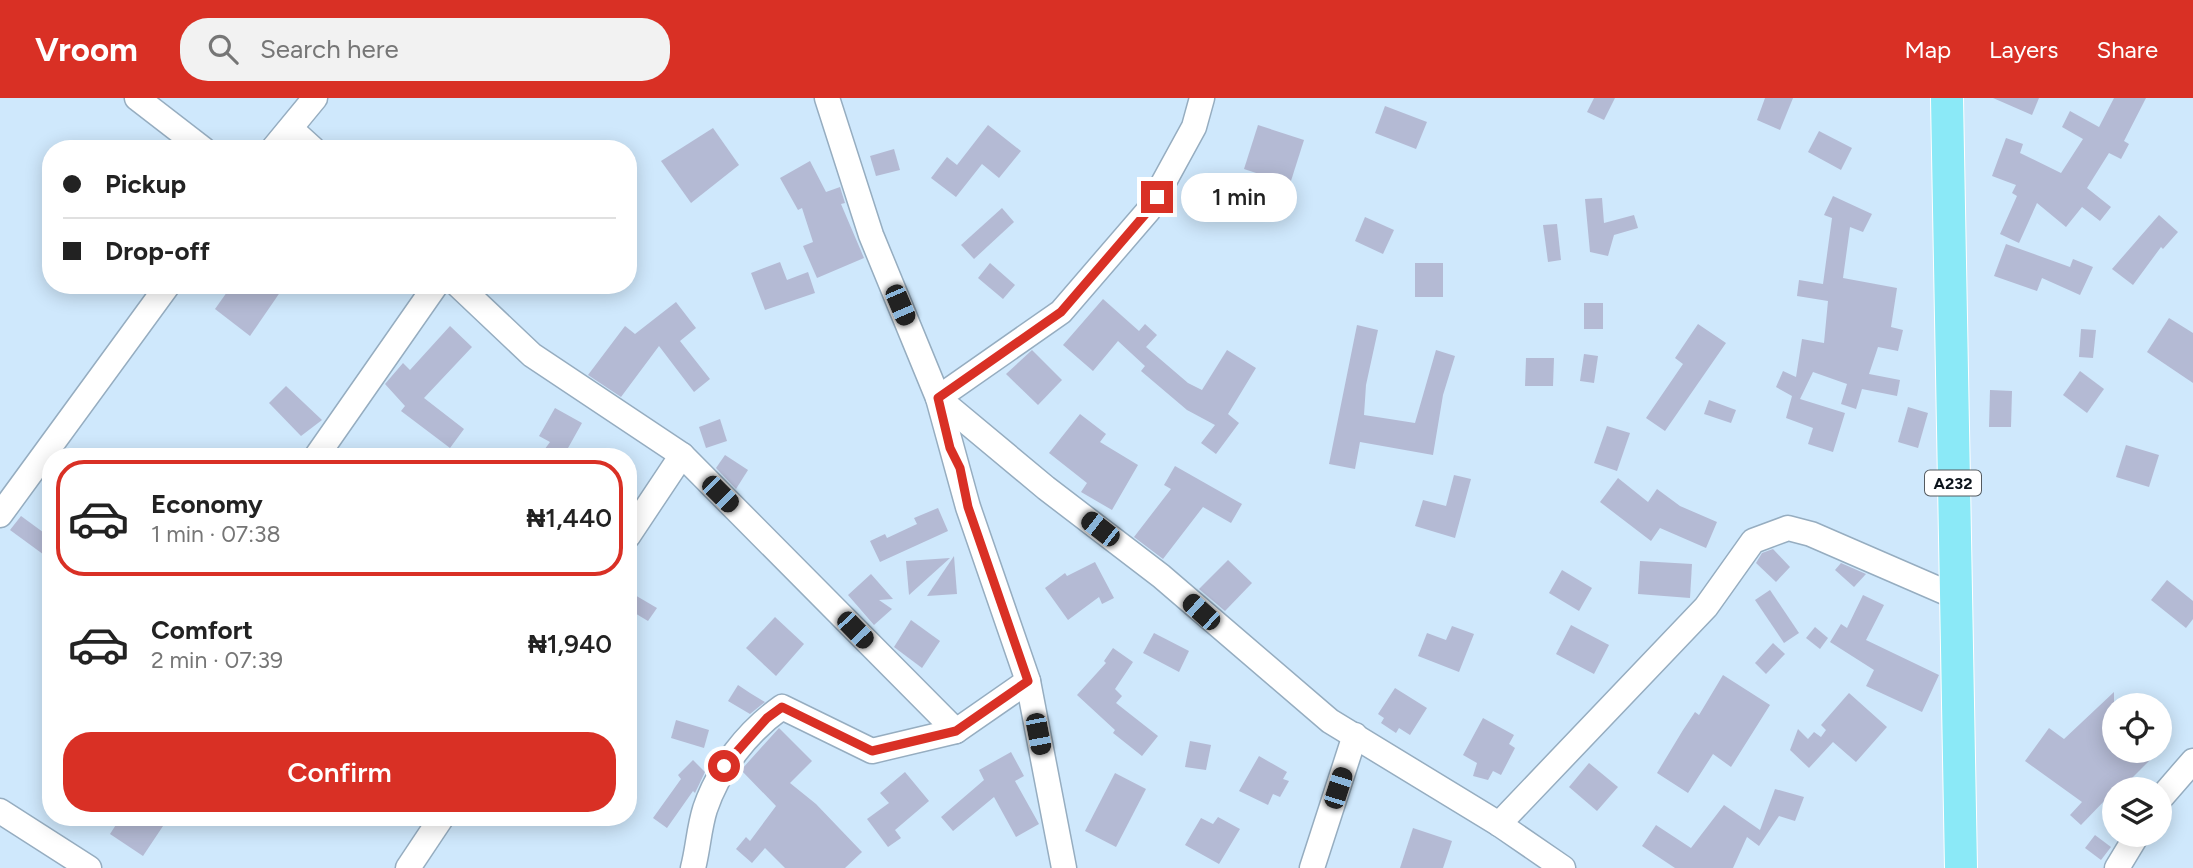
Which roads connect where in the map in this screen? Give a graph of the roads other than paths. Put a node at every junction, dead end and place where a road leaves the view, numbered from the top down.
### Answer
1 (138, 98) edge
2 (315, 98) edge
3 (827, 98) edge
4 (1202, 98) edge
5 (1947, 98) edge
6 (291, 129) junction
7 (191, 140) edge
8 (281, 140) edge
9 (303, 140) edge
10 (161, 294) edge
11 (430, 294) edge
12 (468, 294) edge
13 (938, 398) junction
14 (49, 448) edge
15 (322, 448) edge
16 (682, 455) junction
17 (42, 458) edge
18 (0, 515) edge
19 (637, 522) edge
20 (1954, 596) junction
21 (1028, 681) junction
22 (956, 731) junction
23 (1355, 735) junction
24 (2193, 761) edge
25 (2172, 785) edge
26 (0, 811) edge
27 (1499, 824) junction
28 (436, 826) edge
29 (2129, 847) edge
30 (89, 868) edge
31 (408, 868) edge
32 (693, 868) edge
33 (1064, 868) edge
34 (1312, 868) edge
35 (1563, 868) edge
36 (1961, 868) edge
37 (2116, 868) edge

1 - 7 street
2 - 6 street
3 - 13 street
4 - 13 street
5 - 20 main road, A232
6 - 8 street
6 - 9 street
10 - 14 street
11 - 15 street
12 - 16 street
13 - 21 street
13 - 23 street
16 - 19 street
16 - 22 street
17 - 18 street
20 - 27 street
20 - 36 main road, A232
21 - 22 street
21 - 33 street
22 - 32 street
23 - 27 street
23 - 34 street
24 - 25 street
26 - 30 street
27 - 35 street
28 - 31 street
29 - 37 street

